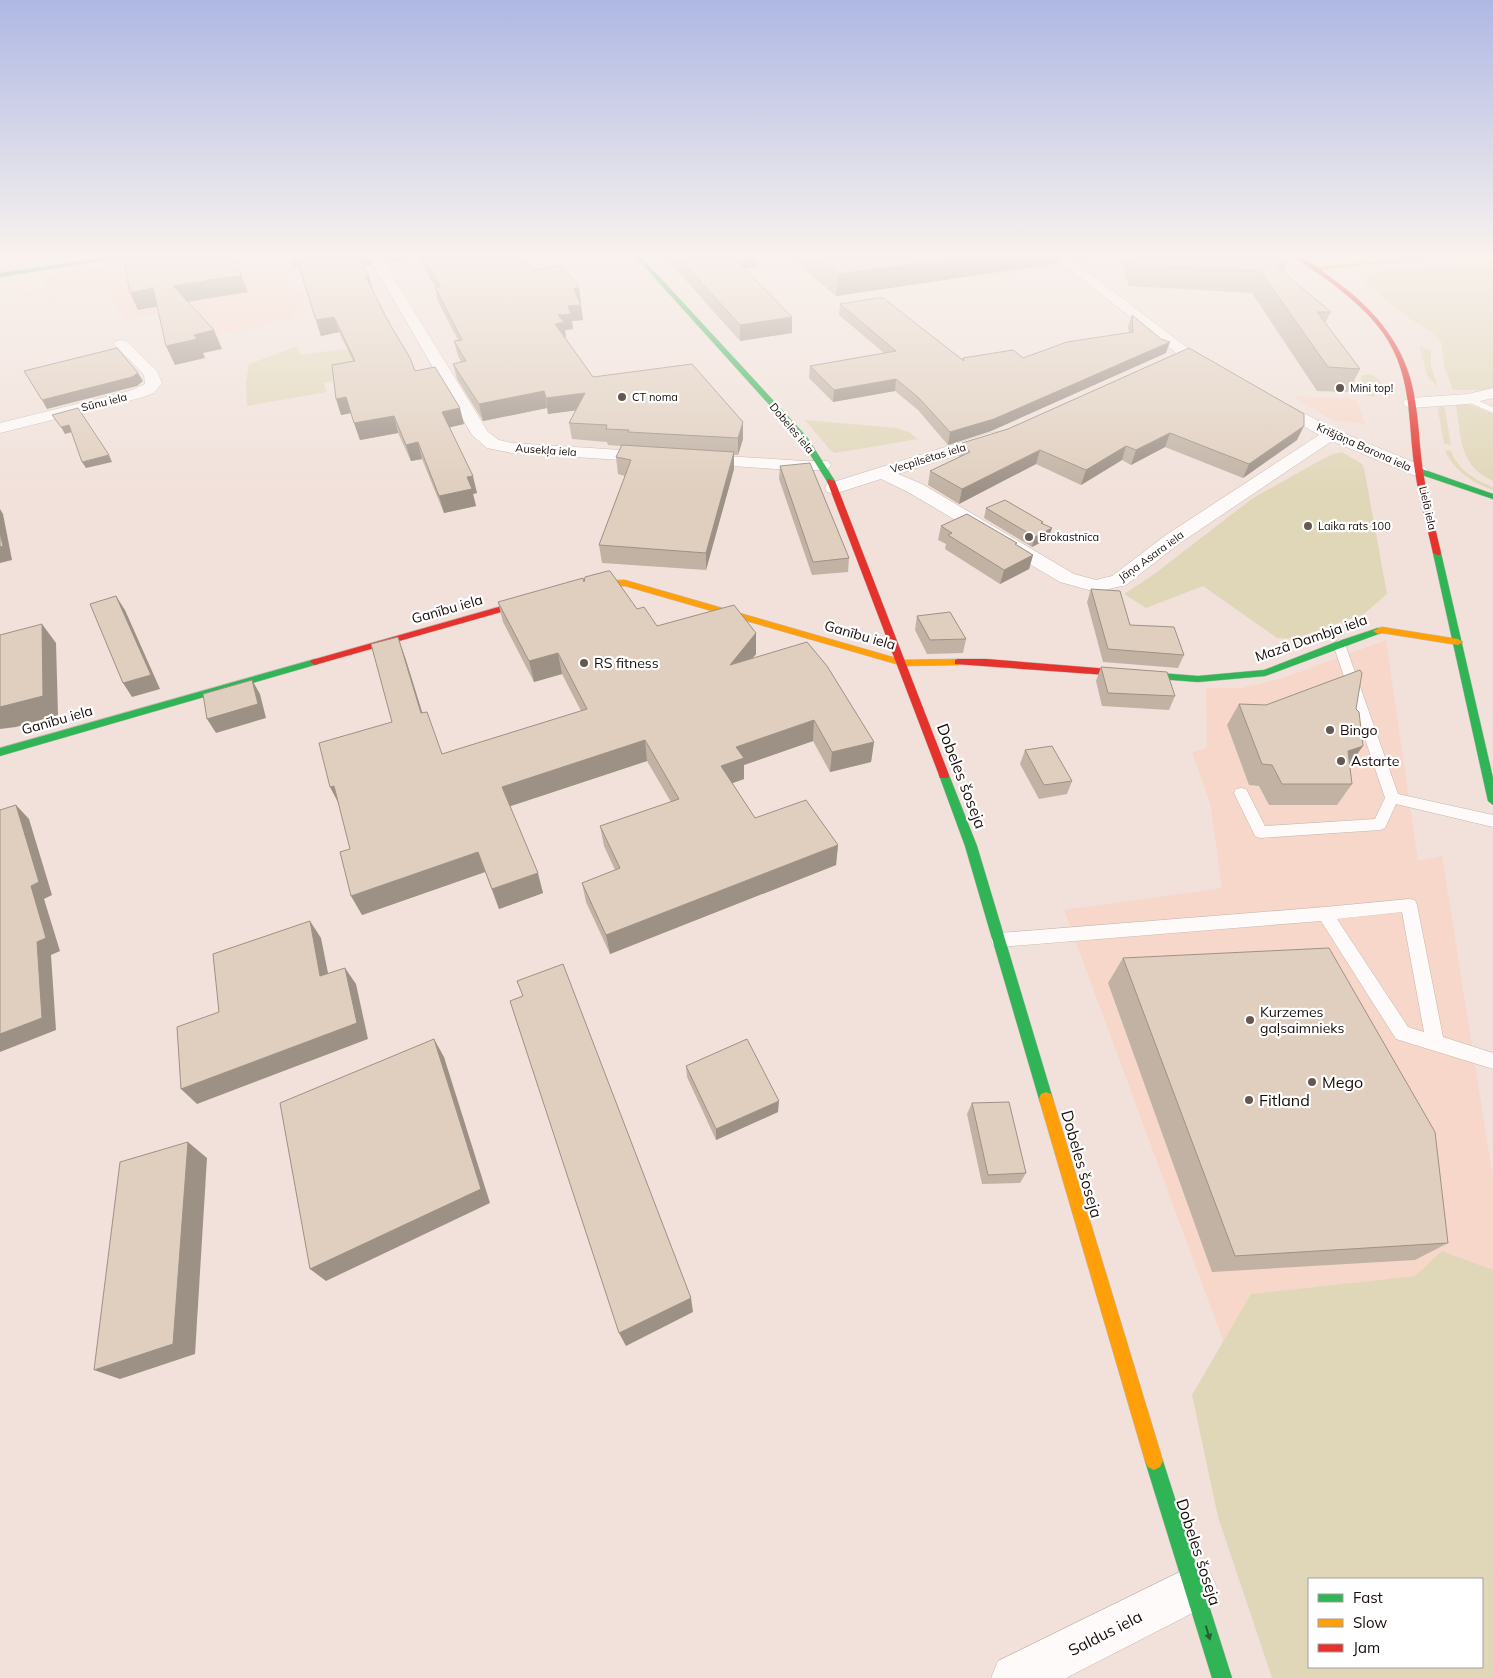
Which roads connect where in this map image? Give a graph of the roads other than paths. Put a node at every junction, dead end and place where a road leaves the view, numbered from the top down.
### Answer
1 (422, 335) edge
2 (709, 335) edge
3 (1162, 335) edge
4 (1385, 335) edge
5 (121, 344) dead end
6 (1185, 353) junction
7 (1168, 361) edge
8 (1227, 376) edge
9 (1408, 382) junction
10 (1258, 393) edge
11 (1493, 393) edge
12 (1464, 399) junction
13 (1411, 403) junction
14 (1493, 410) edge
15 (0, 428) edge
16 (1007, 433) edge
17 (1330, 434) junction
18 (822, 465) junction
19 (1420, 471) junction
20 (882, 473) junction
21 (834, 488) junction
22 (1493, 497) edge
23 (574, 589) edge
24 (545, 597) edge
25 (1458, 642) junction
26 (1338, 644) junction
27 (903, 663) junction
28 (0, 752) edge
29 (1241, 793) dead end
30 (1392, 798) junction
31 (1493, 801) edge
32 (1493, 821) edge
33 (1325, 914) junction
34 (999, 940) junction
35 (1435, 1044) junction
36 (1493, 1061) edge
37 (1194, 1588) junction
38 (1015, 1678) edge
39 (1222, 1678) edge

1 - 18 street, Ausekļa iela
2 - 18 street, Dobeles iela
3 - 6 street
4 - 9 street, Lielā iela
5 - 15 street, Sūnu iela
6 - 7 street
6 - 8 street
9 - 12 street
9 - 13 street, Lielā iela
10 - 17 street, Krišjāņa Barona iela
11 - 12 street
12 - 13 street
12 - 14 lane
13 - 19 street, Lielā iela
16 - 20 street, Vecpilsētas iela
17 - 19 street, Krišjāņa Barona iela
17 - 20 street, Jāņa Asara iela
18 - 21 street, Dobeles iela
19 - 22 street
19 - 25 street, Lielā iela
20 - 21 street, Vecpilsētas iela
21 - 27 street, Dobeles iela
23 - 27 street, Ganību iela
24 - 28 street, Ganību iela
25 - 26 street, Mazā Dambja iela
25 - 31 street, Lielā iela
26 - 27 street, Mazā Dambja iela
26 - 30 lane
27 - 34 street, Dobeles šoseja
29 - 30 lane
30 - 32 lane
33 - 34 lane
33 - 35 lane
33 - 35 lane
34 - 37 street, Dobeles šoseja
35 - 36 lane
37 - 38 street, Saldus iela
37 -> 39 street, Dobeles šoseja

